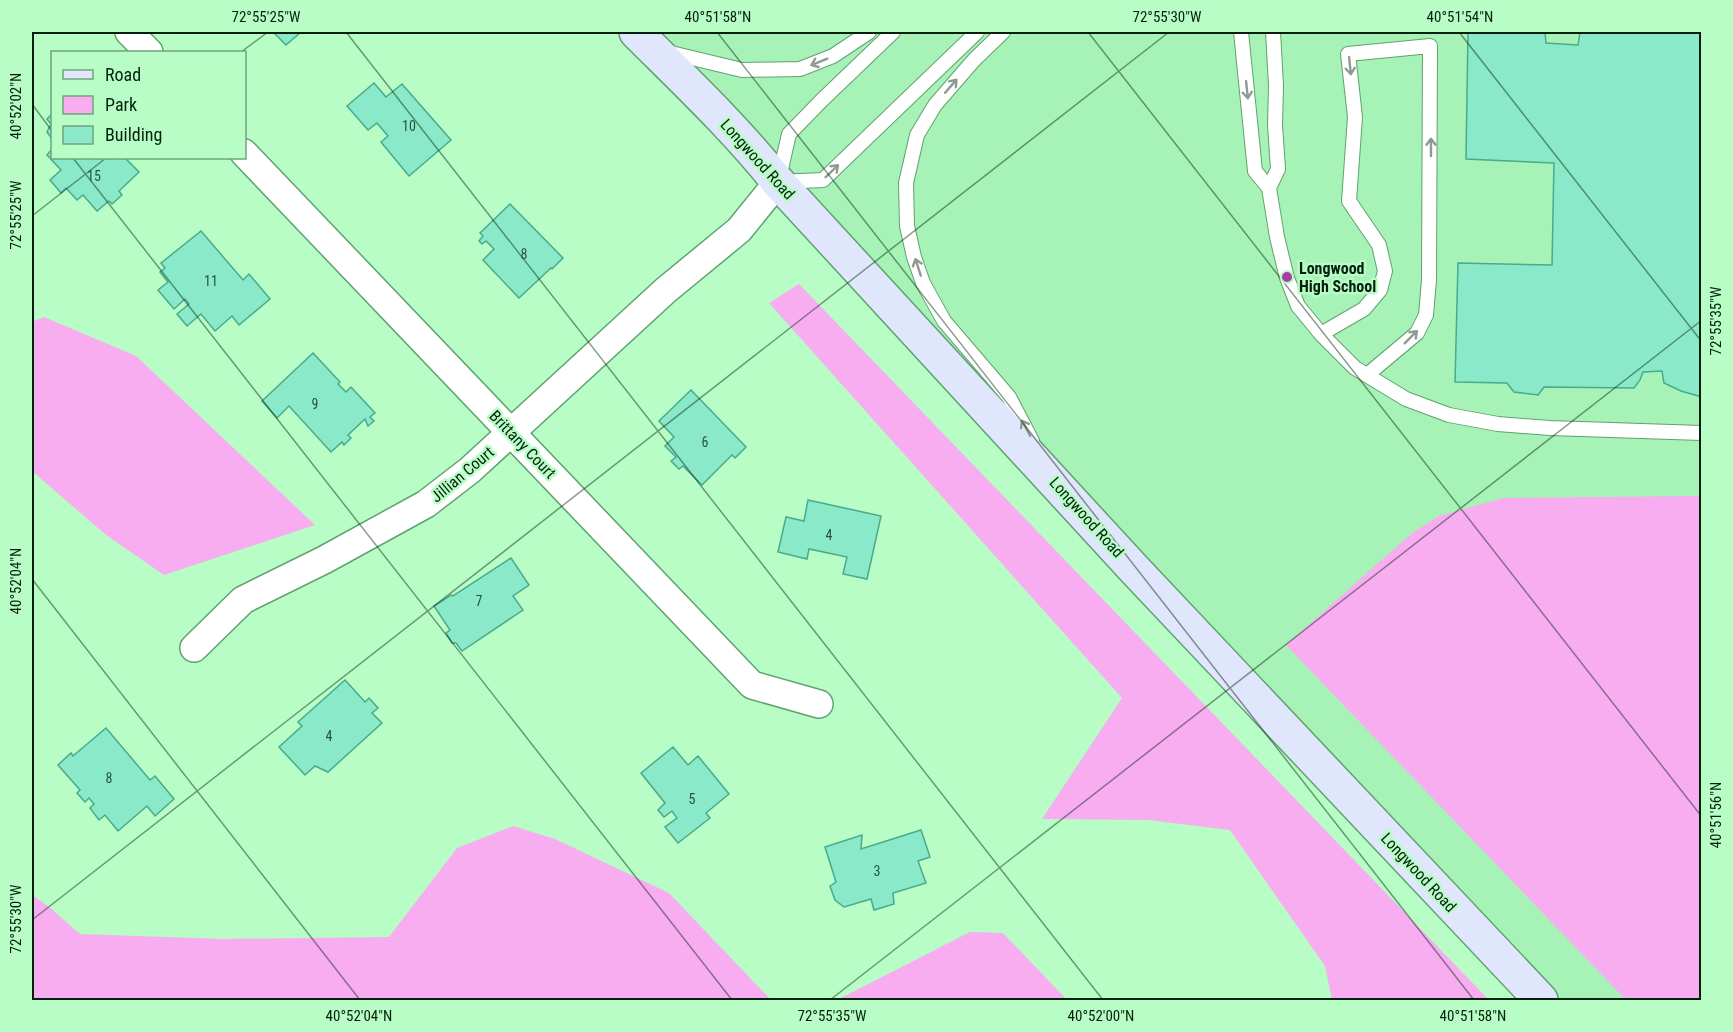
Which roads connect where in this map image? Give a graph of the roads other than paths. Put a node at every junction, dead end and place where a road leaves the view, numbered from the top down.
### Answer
1 (129, 32) edge
2 (869, 32) edge
3 (893, 32) edge
4 (978, 32) edge
5 (1003, 32) edge
6 (1241, 32) edge
7 (1273, 32) edge
8 (644, 40) edge
9 (991, 44) junction
10 (148, 51) edge
11 (246, 155) edge
12 (778, 182) junction
13 (1269, 188) junction
14 (1321, 334) junction
15 (1367, 375) junction
16 (512, 432) junction
17 (1701, 433) edge
18 (1053, 479) junction
19 (194, 648) dead end
20 (819, 704) dead end
21 (1541, 1000) edge

1 - 10 street
2 -> 8 lane
3 - 12 lane
4 - 9 lane
12 -> 4 lane
5 - 9 lane
6 -> 13 lane
7 - 13 lane
8 - 12 main road, Longwood Road
18 -> 9 lane
11 - 16 street, Brittany Court
12 - 16 street, Jillian Court
12 - 18 main road, Longwood Road
13 - 14 lane
14 - 15 lane
15 -> 14 lane
15 - 17 lane
16 - 19 street, Jillian Court
16 - 20 street, Brittany Court
18 - 21 main road, Longwood Road

